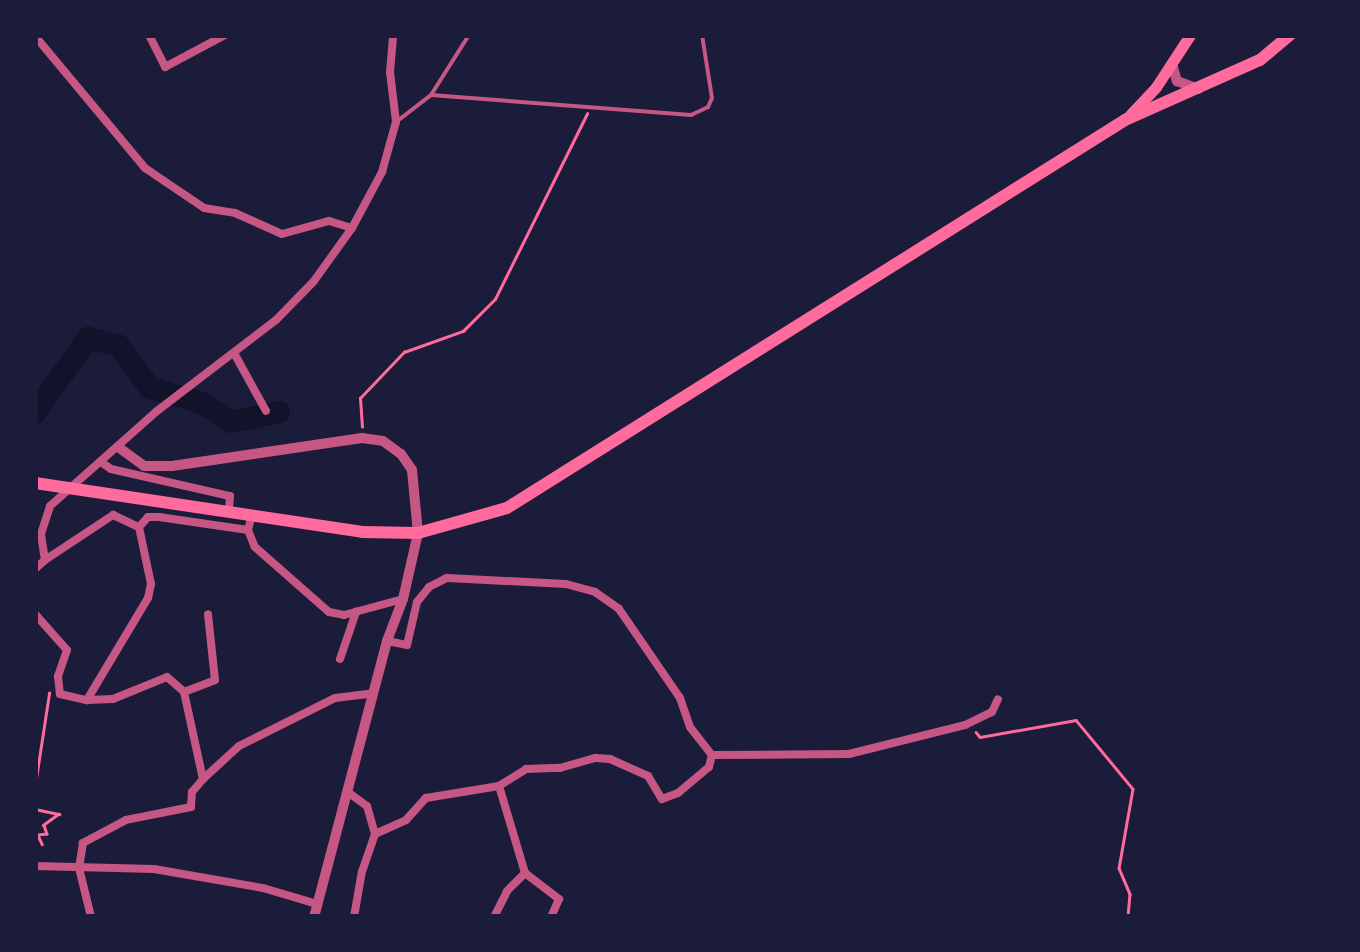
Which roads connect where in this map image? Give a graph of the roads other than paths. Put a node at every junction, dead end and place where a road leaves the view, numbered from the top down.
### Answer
1 (149, 35) edge
2 (226, 35) edge
3 (393, 35) edge
4 (469, 35) edge
5 (702, 35) edge
6 (1190, 35) edge
7 (1290, 35) edge
8 (35, 36) edge
9 (44, 52) junction
10 (35, 58) edge
11 (1172, 63) junction
12 (1199, 89) junction
13 (431, 95) junction
14 (1126, 120) junction
15 (396, 122) junction
16 (352, 228) junction
17 (234, 354) junction
18 (266, 411) dead end
19 (118, 446) junction
20 (100, 462) junction
21 (35, 482) edge
22 (228, 512) junction
23 (250, 522) junction
24 (139, 526) junction
25 (418, 533) junction
26 (45, 560) junction
27 (35, 570) edge
28 (403, 599) junction
29 (356, 612) junction
30 (35, 614) edge
31 (208, 614) dead end
32 (387, 641) junction
33 (340, 659) dead end
34 (184, 692) junction
35 (374, 693) junction
36 (998, 699) dead end
37 (87, 700) junction
38 (712, 754) junction
39 (204, 779) junction
40 (499, 786) junction
41 (349, 794) junction
42 (376, 834) junction
43 (35, 866) edge
44 (79, 868) junction
45 (525, 873) junction
46 (317, 904) junction
47 (91, 917) edge
48 (314, 917) edge
49 (354, 917) edge
50 (494, 917) edge
51 (551, 917) edge

1 - 2 street
3 - 15 street
4 - 13 lane
5 - 13 lane
6 - 11 main road
7 - 12 main road
8 - 9 street
9 - 10 street
9 - 16 street
11 - 12 street
11 - 14 main road
12 - 14 main road
13 - 15 lane
14 - 25 main road
15 - 16 street
16 - 17 street
17 - 18 street
17 - 19 street
19 - 20 street
19 - 25 street
20 - 22 street
20 - 26 street
21 - 22 main road
22 - 23 main road
23 - 24 street
23 - 25 main road
23 - 29 street
24 - 26 street
24 - 37 street
25 - 28 street
26 - 27 street
28 - 29 street
28 - 32 street
29 - 33 street
30 - 37 street
31 - 34 street
32 - 35 street
32 - 38 street
34 - 37 street
34 - 39 street
35 - 39 street
35 - 41 street
36 - 38 street
38 - 40 street
39 - 44 street
40 - 42 street
40 - 45 street
41 - 42 street
41 - 46 street
42 - 49 street
43 - 44 street
44 - 46 street
44 - 47 street
45 - 50 street
45 - 51 street
46 - 48 street

